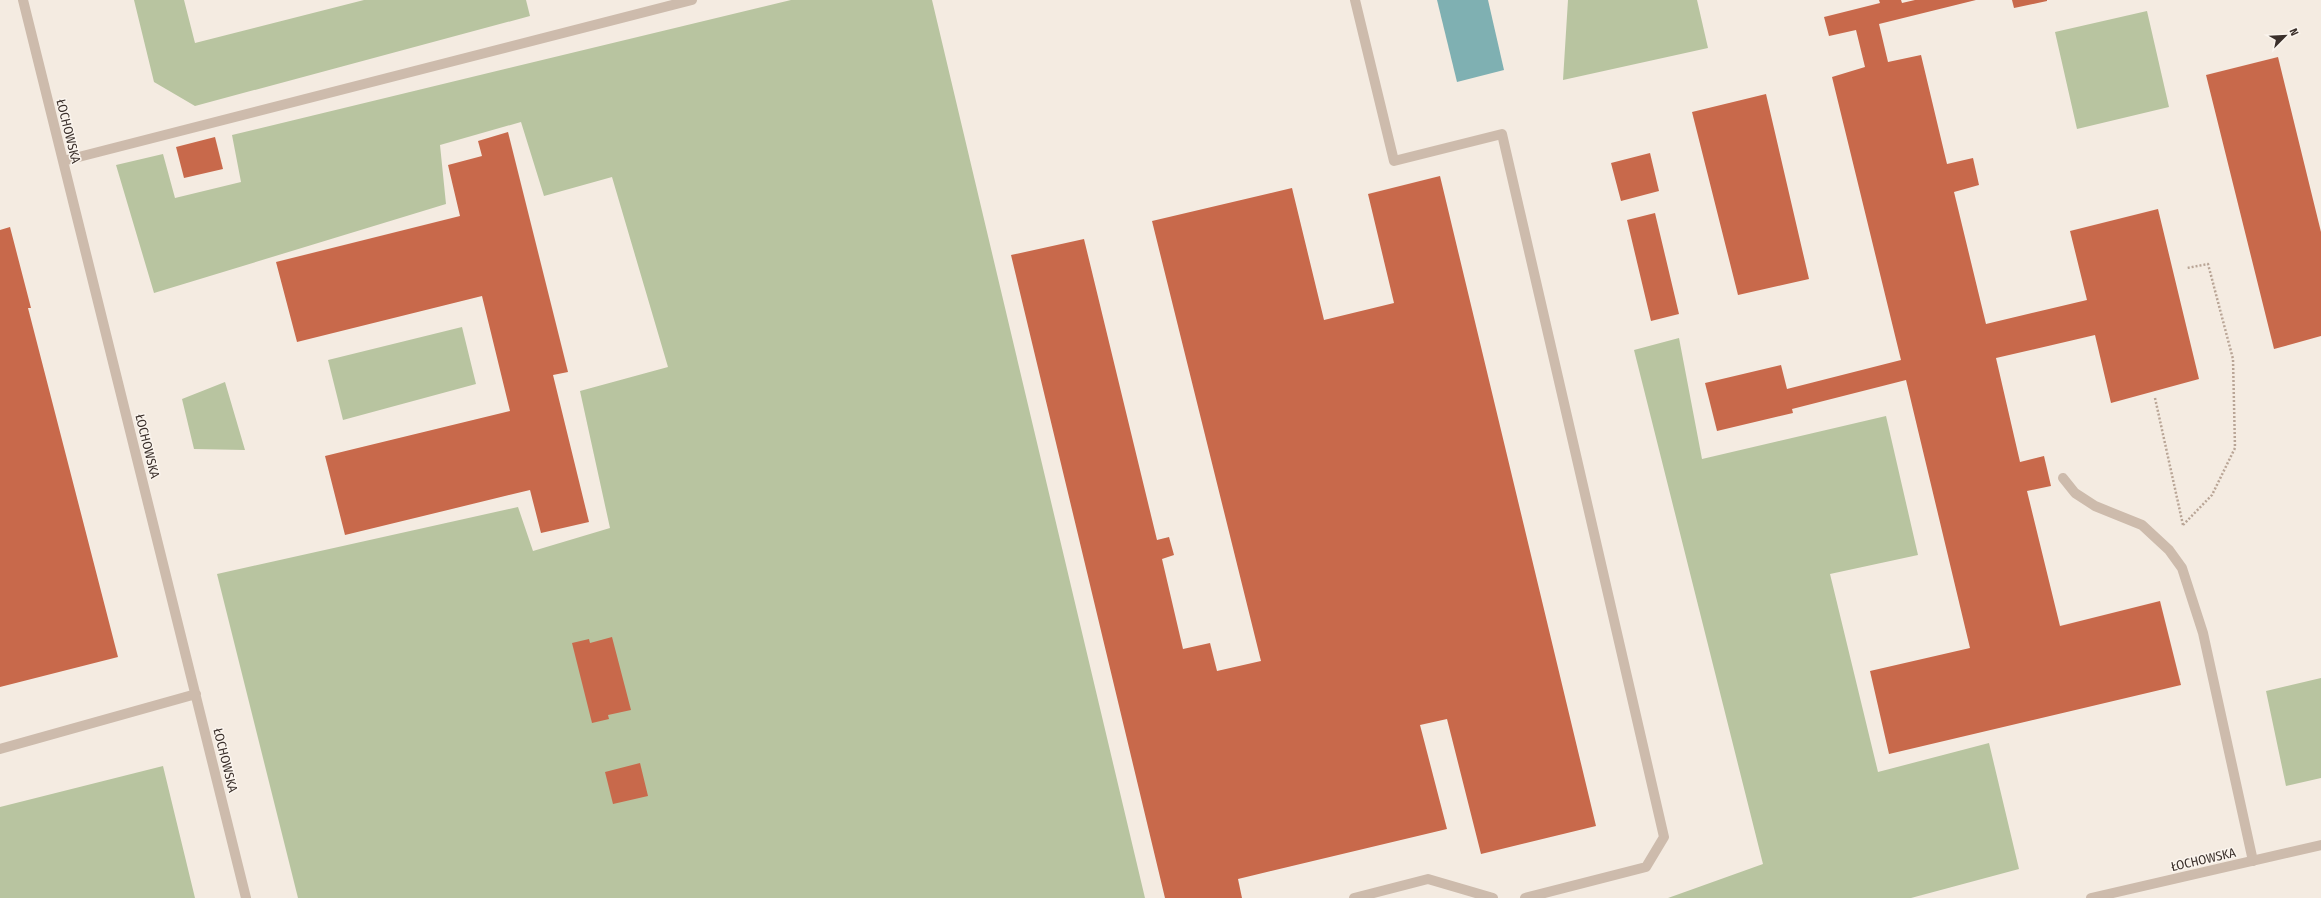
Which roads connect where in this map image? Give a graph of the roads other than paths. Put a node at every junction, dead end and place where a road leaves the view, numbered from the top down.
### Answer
1 (23, 0) edge
2 (692, 0) edge
3 (1355, 0) edge
4 (63, 161) junction
5 (2063, 478) dead end
6 (196, 694) junction
7 (0, 749) edge
8 (2321, 845) edge
9 (2253, 861) junction
10 (246, 898) edge
11 (1354, 898) edge
12 (1493, 898) edge
13 (1525, 898) edge
14 (2091, 898) edge

1 - 4 lane, ŁOCHOWSKA
2 - 4 lane
3 - 13 lane
4 - 6 lane, ŁOCHOWSKA
5 - 9 lane
6 - 7 lane
6 - 10 lane, ŁOCHOWSKA
8 - 9 lane, ŁOCHOWSKA
9 - 14 lane, ŁOCHOWSKA
11 - 12 lane

